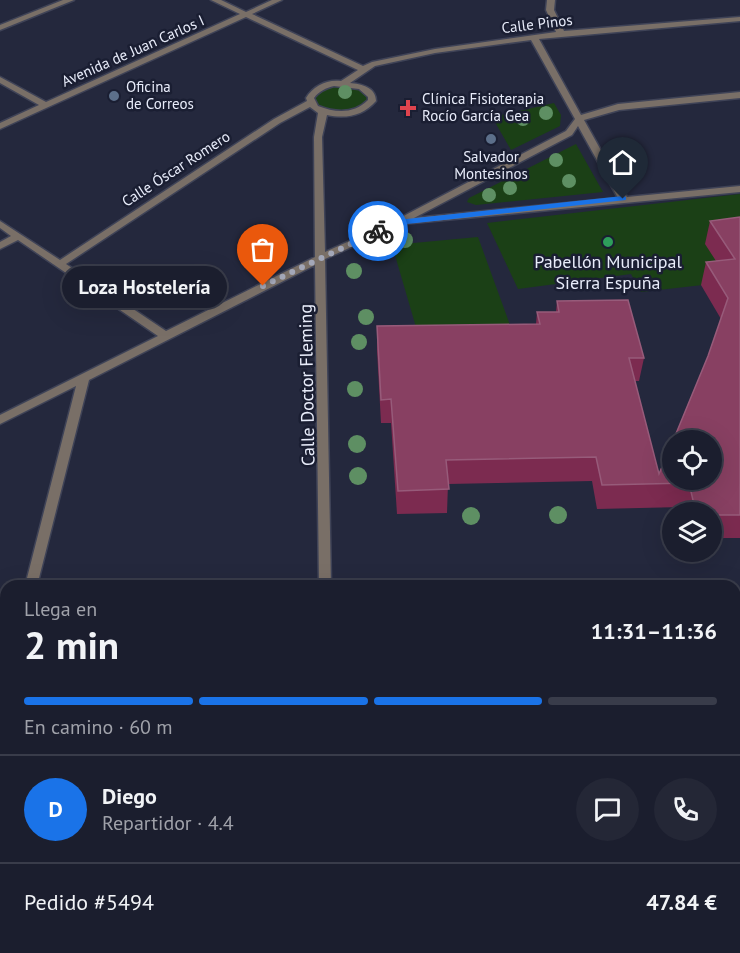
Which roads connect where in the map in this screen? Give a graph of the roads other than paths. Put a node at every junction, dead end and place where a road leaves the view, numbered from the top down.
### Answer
1 (69, 0) edge
2 (215, 0) edge
3 (278, 0) edge
4 (551, 0) edge
5 (246, 15) junction
6 (740, 19) edge
7 (0, 28) edge
8 (561, 34) junction
9 (534, 38) junction
10 (363, 69) junction
11 (0, 80) edge
12 (344, 83) junction
13 (740, 95) edge
14 (311, 103) junction
15 (46, 105) junction
16 (323, 111) junction
17 (580, 118) junction
18 (0, 126) edge
19 (740, 189) edge
20 (623, 199) junction
21 (397, 223) junction
22 (0, 224) edge
23 (18, 236) junction
24 (0, 246) edge
25 (322, 257) junction
26 (60, 264) junction
27 (166, 336) junction
28 (84, 377) junction
29 (0, 420) edge
30 (33, 580) edge
31 (325, 580) edge

1 - 7 street
2 - 5 street
3 - 5 street, Avenida de Juan Carlos I
4 - 8 street
5 - 10 street
5 - 15 street, Avenida de Juan Carlos I
6 - 8 street, Calle Pinos
8 - 9 street, Calle Pinos
9 - 10 street, Calle Pinos
9 - 17 street
10 - 12 street, Calle Pinos
11 - 15 street
12 - 14 street, Calle Óscar Romero
12 - 16 street
13 - 17 street
14 - 16 street
14 - 26 street, Calle Óscar Romero
15 - 18 street, Avenida de Juan Carlos I
16 - 25 street, Calle Doctor Fleming
17 - 20 street
17 - 21 street
19 - 20 street
20 - 21 street
21 - 25 street
22 - 23 street
23 - 24 street
23 - 26 street
25 - 27 street
25 - 31 street, Calle Doctor Fleming
26 - 27 street
27 - 28 street
28 - 29 street
28 - 30 street

